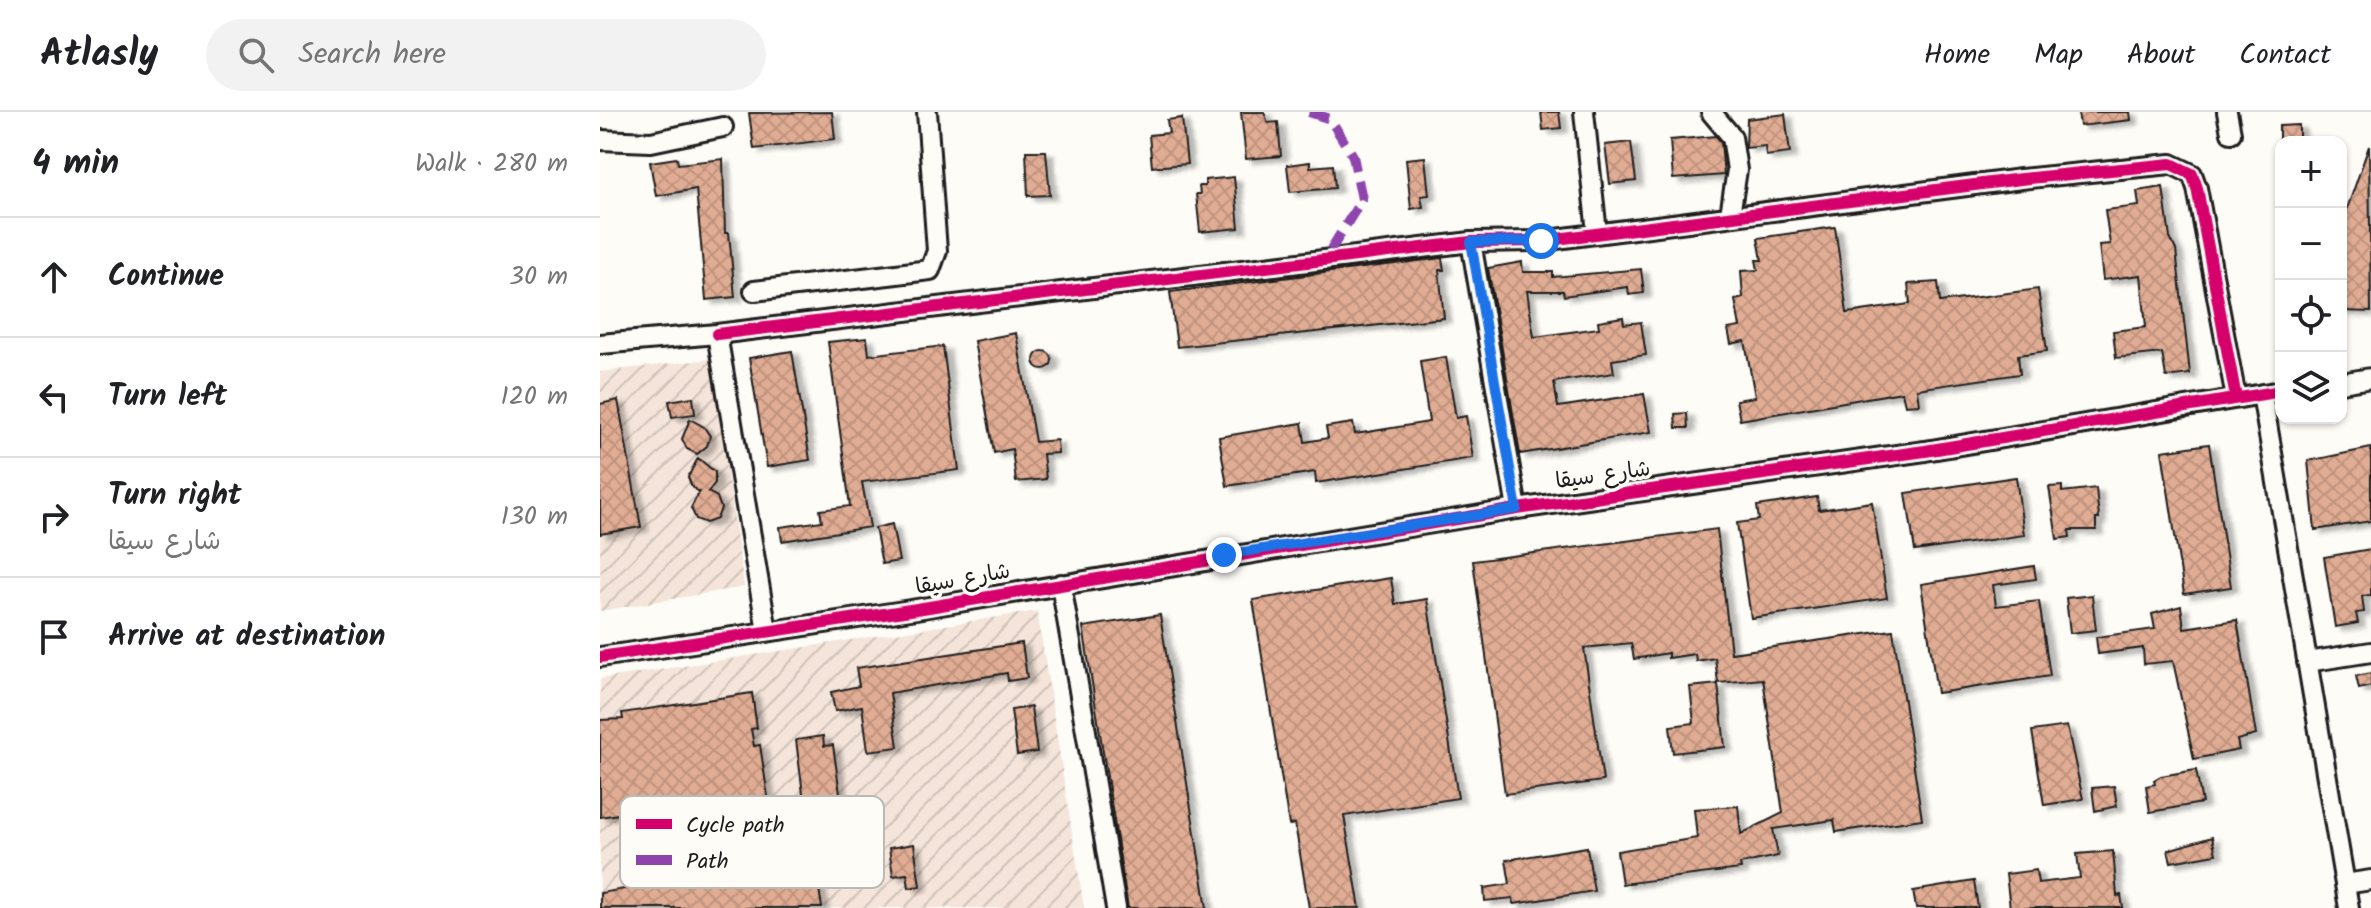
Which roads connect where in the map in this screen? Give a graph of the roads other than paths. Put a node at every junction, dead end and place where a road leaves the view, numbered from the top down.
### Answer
1 (927, 112) edge
2 (1584, 112) edge
3 (1711, 112) edge
4 (2227, 112) edge
5 (723, 127) dead end
6 (2231, 133) dead end
7 (600, 140) edge
8 (1730, 215) junction
9 (1597, 233) junction
10 (1471, 242) junction
11 (754, 291) dead end
12 (717, 334) junction
13 (600, 344) edge
14 (2371, 378) edge
15 (2347, 382) edge
16 (2272, 392) edge
17 (2236, 398) junction
18 (1517, 509) junction
19 (1061, 584) junction
20 (767, 631) junction
21 (2371, 652) edge
22 (600, 657) edge
23 (2307, 662) junction
24 (2371, 880) edge
25 (2345, 884) junction
26 (1116, 908) edge
27 (2349, 908) edge

1 - 11 street
2 - 9 street
3 - 8 street
4 - 6 street
5 - 7 street
8 - 9 street
8 - 17 street
9 - 10 street
10 - 12 street
10 - 18 street
12 - 13 street
12 - 20 street
14 - 15 street
16 - 17 street, شارع سيقا
16 - 23 street
17 - 18 street, شارع سيقا
18 - 19 street, شارع سيقا
19 - 20 street, شارع سيقا
19 - 26 street
20 - 22 street, شارع سيقا
21 - 23 street
23 - 25 street
24 - 25 street
25 - 27 street

